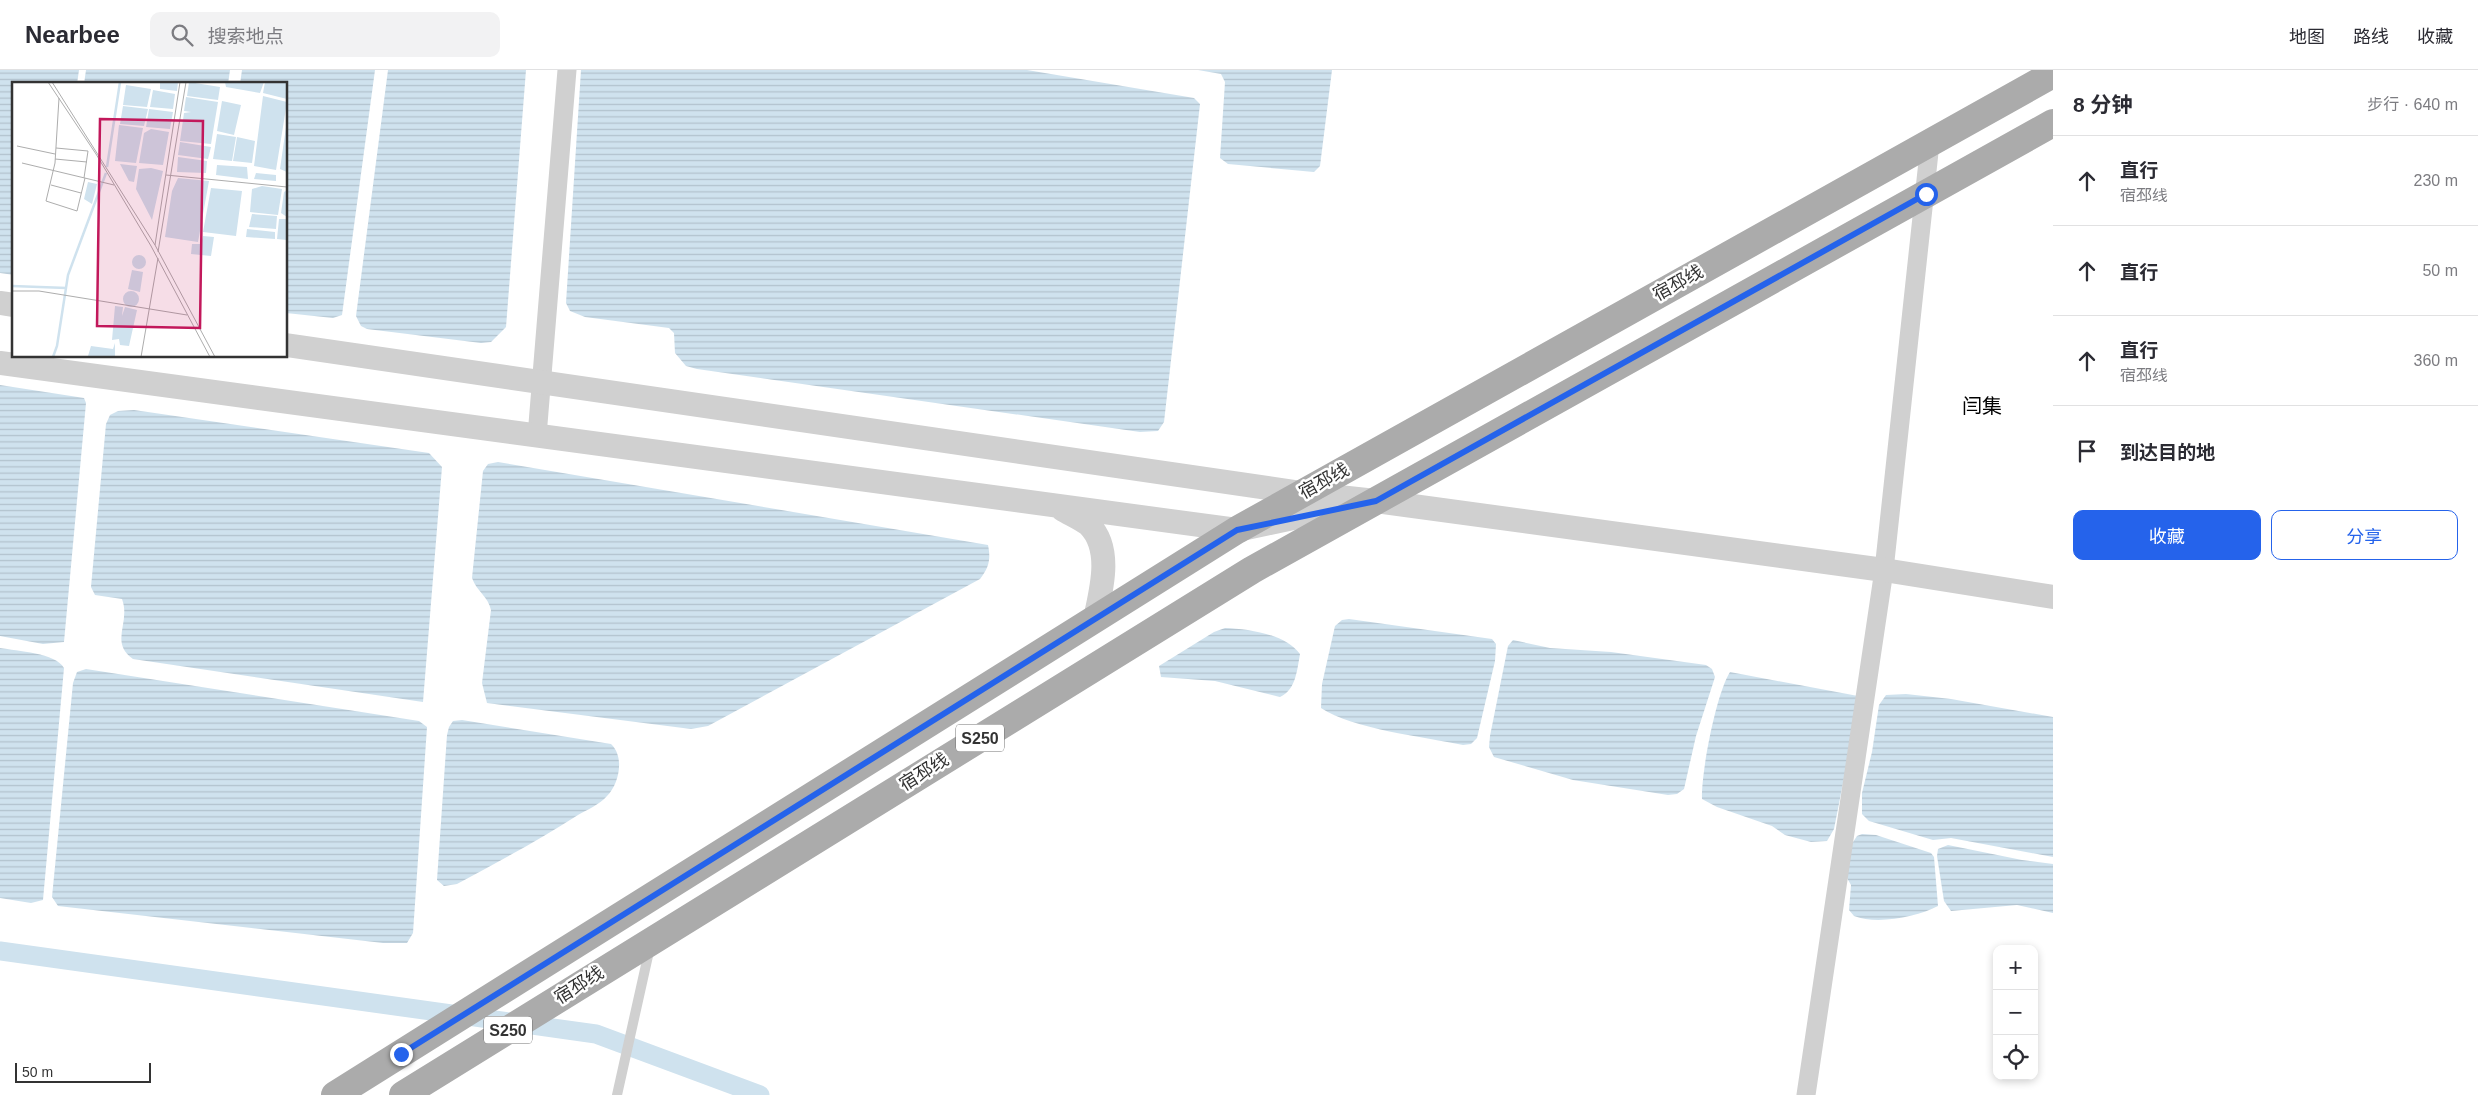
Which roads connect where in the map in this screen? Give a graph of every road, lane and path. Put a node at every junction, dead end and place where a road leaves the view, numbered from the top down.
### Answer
1 (567, 70) edge
2 (2053, 74) edge
3 (2053, 123) edge
4 (1930, 142) junction
5 (1926, 194) junction
6 (288, 345) edge
7 (0, 363) edge
8 (542, 383) junction
9 (537, 436) junction
10 (1302, 493) junction
11 (1376, 501) junction
12 (1056, 506) junction
13 (1237, 530) junction
14 (1884, 570) junction
15 (2053, 597) edge
16 (1095, 619) junction
17 (651, 940) junction
18 (618, 1090) edge
19 (335, 1095) edge
20 (403, 1095) edge
21 (1806, 1095) edge

1 - 8 street
2 - 4 main road, 宿邳线 / S250
3 - 5 main road, 宿邳线 / S250
4 - 5 street
4 - 10 main road, 宿邳线 / S250
5 - 11 main road, 宿邳线 / S250
5 - 14 street
6 - 8 street
7 - 9 street
8 - 9 street
8 - 10 street
9 - 12 street
10 - 11 street
10 - 13 main road, 宿邳线 / S250
11 - 13 street
11 - 14 street
11 - 17 main road, 宿邳线 / S250
12 - 13 street
12 - 16 street
13 - 16 main road, 宿邳线 / S250
14 - 15 street
14 - 21 street
16 - 19 main road, 宿邳线 / S250
17 - 18 lane
17 - 20 main road, 宿邳线 / S250

